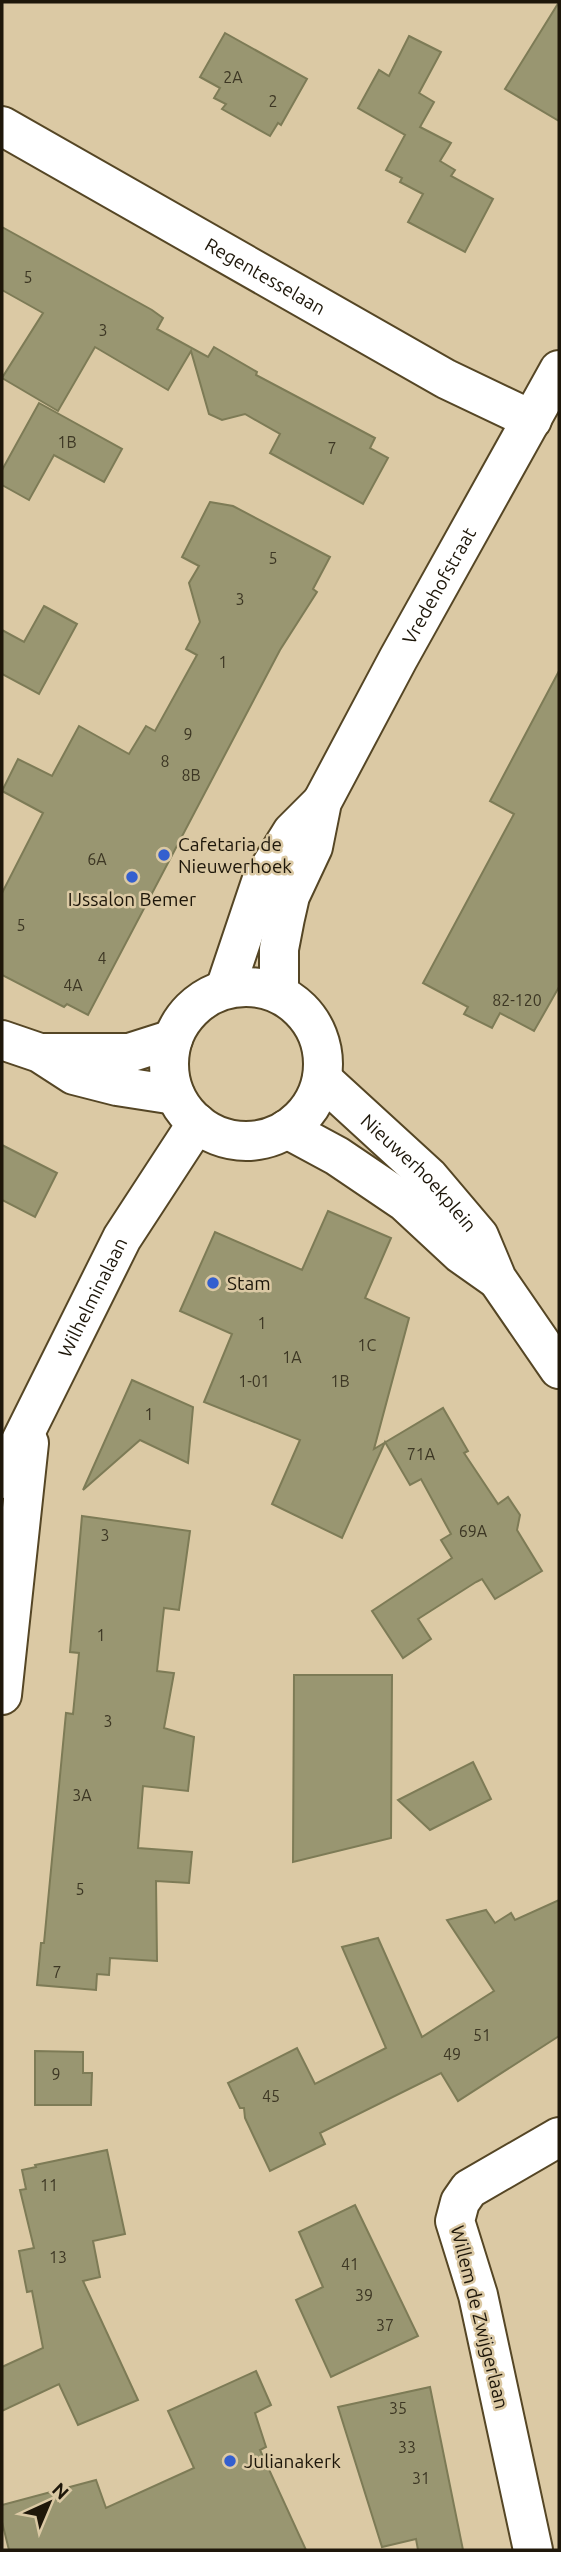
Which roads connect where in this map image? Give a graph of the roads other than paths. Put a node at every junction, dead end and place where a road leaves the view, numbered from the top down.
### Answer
1 (2, 126) edge
2 (559, 370) edge
3 (532, 420) junction
4 (322, 802) junction
5 (225, 989) junction
6 (279, 993) junction
7 (173, 1039) junction
8 (2, 1040) edge
9 (40, 1053) junction
10 (323, 1079) junction
11 (186, 1109) junction
12 (287, 1129) junction
13 (497, 1279) junction
14 (559, 1369) edge
15 (32, 1419) junction
16 (2, 1479) edge
17 (2, 1695) edge
18 (559, 2137) edge
19 (533, 2550) edge

1 - 3 street, Regentesselaan
2 - 3 street, Vredehofstraat
3 - 4 street, Vredehofstraat
4 - 5 street, Vredehofstraat
4 - 6 street, Vredehofstraat
5 - 6 street
5 - 7 street
6 - 10 street
7 - 9 street
7 - 11 street
8 - 9 street
9 - 11 street
10 - 12 street
10 - 13 street, Nieuwerhoekplein
11 - 12 street
11 - 15 street, Wilhelminalaan
12 - 13 street, Nieuwerhoekplein
13 - 14 street, Nieuwerhoekplein
15 - 16 street, Wilhelminalaan
15 - 17 street
18 - 19 street, Willem de Zwijgerlaan

